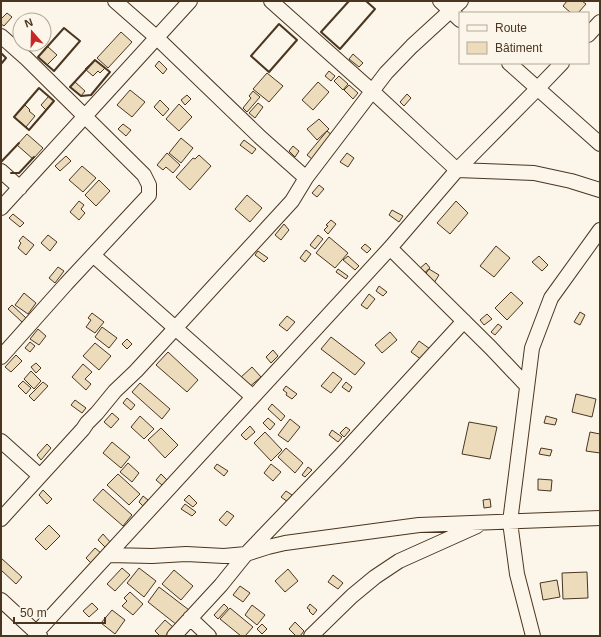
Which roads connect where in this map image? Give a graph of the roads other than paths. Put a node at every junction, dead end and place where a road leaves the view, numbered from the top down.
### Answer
1 (115, 1) edge
2 (190, 1) edge
3 (271, 1) edge
4 (440, 1) edge
5 (462, 1) edge
6 (455, 15) edge
7 (600, 22) edge
8 (589, 34) edge
9 (1, 36) edge
10 (156, 37) junction
11 (510, 64) edge
12 (561, 64) edge
13 (538, 88) junction
14 (372, 91) junction
15 (84, 117) junction
16 (600, 144) edge
17 (457, 170) junction
18 (1, 171) edge
19 (306, 178) junction
20 (20, 188) junction
21 (600, 190) edge
22 (1, 208) edge
23 (600, 230) edge
24 (390, 248) junction
25 (93, 255) junction
26 (464, 321) junction
27 (175, 328) junction
28 (1, 357) edge
29 (527, 386) junction
30 (253, 397) junction
31 (1, 441) edge
32 (40, 476) junction
33 (600, 518) edge
34 (1, 519) edge
35 (510, 522) junction
36 (483, 523) junction
37 (246, 554) junction
38 (108, 555) junction
39 (1, 600) edge
40 (190, 618) junction
41 (39, 634) edge
42 (174, 636) edge
43 (209, 636) edge
44 (311, 636) edge
45 (533, 636) edge

1 - 10 street
2 - 10 street
3 - 14 street
4 - 6 street
5 - 6 street
6 - 14 street
7 - 8 street
9 - 15 street
10 - 15 street
10 - 19 street
11 - 13 street
12 - 13 street
13 - 16 street
13 - 17 street
14 - 17 street
14 - 19 street
15 - 20 street
15 - 25 street
17 - 21 street
17 - 24 street
18 - 20 street
19 - 27 street
20 - 22 street
23 - 29 street
24 - 26 street
24 - 30 street
25 - 27 street
25 - 28 street
26 - 29 street
26 - 37 street
27 - 30 street
27 - 32 street
29 - 35 street
30 - 38 street
31 - 32 street
32 - 34 street
33 - 35 street
35 - 36 street
35 - 45 street
36 - 37 street
36 - 44 street
37 - 38 street
37 - 40 street
38 - 41 street
39 - 41 street
40 - 42 street
40 - 43 street

